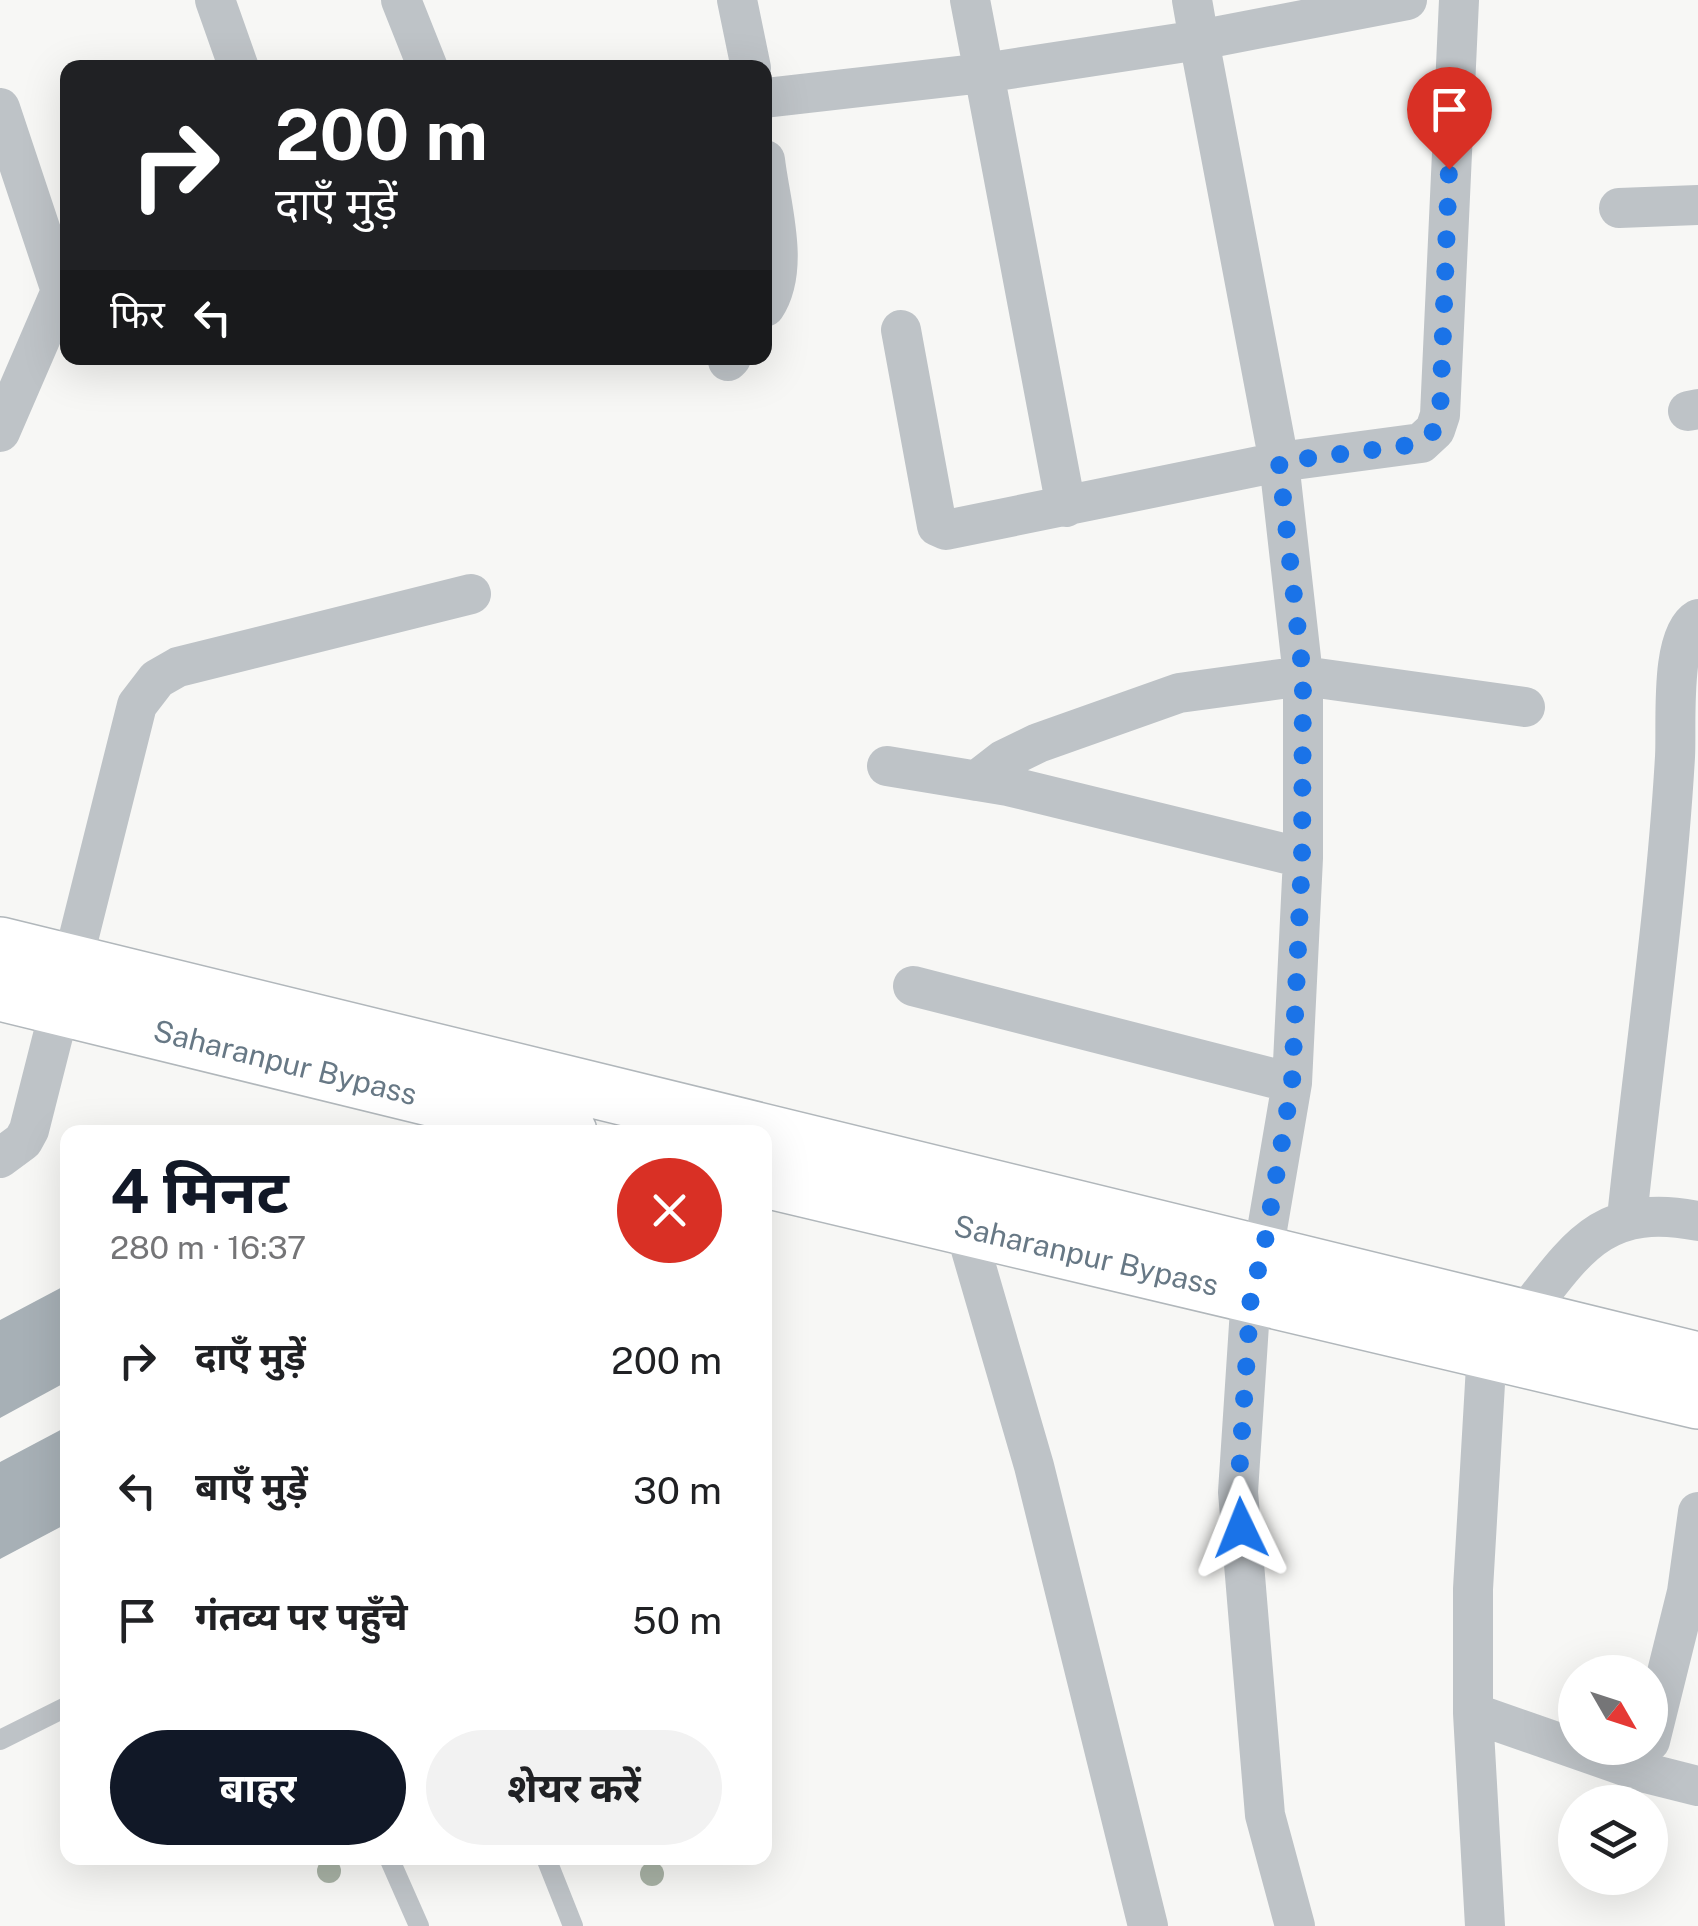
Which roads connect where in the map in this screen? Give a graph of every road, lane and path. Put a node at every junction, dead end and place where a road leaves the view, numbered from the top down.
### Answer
1 (215, 0) edge
2 (401, 0) edge
3 (737, 0) edge
4 (970, 0) edge
5 (1192, 0) edge
6 (1407, 0) edge
7 (1459, 0) edge
8 (1199, 40) junction
9 (236, 60) edge
10 (425, 60) edge
11 (749, 60) edge
12 (984, 73) junction
13 (772, 97) edge
14 (0, 108) edge
15 (1698, 204) edge
16 (1620, 208) dead end
17 (772, 220) edge
18 (60, 279) edge
19 (772, 297) edge
20 (60, 299) edge
21 (900, 330) dead end
22 (0, 432) edge
23 (1279, 462) junction
24 (1066, 506) junction
25 (471, 594) dead end
26 (1698, 619) edge
27 (1303, 676) junction
28 (1525, 707) dead end
29 (887, 766) dead end
30 (976, 781) junction
31 (1683, 841) edge
32 (1302, 858) junction
33 (0, 946) edge
34 (66, 986) junction
35 (914, 986) dead end
36 (0, 993) edge
37 (1292, 1083) junction
38 (546, 1125) edge
39 (641, 1125) edge
40 (772, 1157) edge
41 (0, 1158) edge
42 (772, 1182) edge
43 (1627, 1218) junction
44 (1698, 1220) edge
45 (965, 1229) junction
46 (1257, 1274) junction
47 (1505, 1333) junction
48 (1698, 1360) edge
49 (1698, 1401) edge
50 (1698, 1512) edge
51 (1693, 1593) edge
52 (1668, 1680) edge
53 (60, 1710) edge
54 (1473, 1713) junction
55 (1558, 1733) edge
56 (0, 1740) edge
57 (1666, 1765) edge
58 (1698, 1786) edge
59 (391, 1865) edge
60 (549, 1865) edge
61 (419, 1926) edge
62 (574, 1926) edge
63 (1148, 1926) edge
64 (1295, 1926) edge
65 (1485, 1926) edge

1 - 9 street
2 - 10 street
3 - 11 street
4 - 12 street
5 - 8 street
6 - 8 street
7 - 23 street
8 - 12 street
8 - 23 street
12 - 13 street
12 - 24 street
14 - 18 street
15 - 16 street
17 - 19 street
20 - 22 street
21 - 24 street
23 - 24 street
23 - 27 street
25 - 34 street
26 - 31 street
27 - 28 street
27 - 30 street
27 - 32 street
29 - 30 street
30 - 32 street
31 - 43 street
32 - 37 street
33 - 34 main road
34 - 36 main road, Saharanpur Bypass
34 - 38 main road, Saharanpur Bypass
34 - 39 main road
34 - 41 street
35 - 37 street
37 - 46 street
40 - 46 main road
42 - 45 main road, Saharanpur Bypass
43 - 44 street
43 - 47 street
45 - 46 main road, Saharanpur Bypass
45 - 63 street
46 - 47 main road, Saharanpur Bypass
46 - 64 street
47 - 48 main road
47 - 49 main road, Saharanpur Bypass
47 - 54 street
50 - 51 street
51 - 52 street
53 - 56 lane
54 - 55 street
54 - 65 street
57 - 58 street
59 - 61 lane
60 - 62 lane

